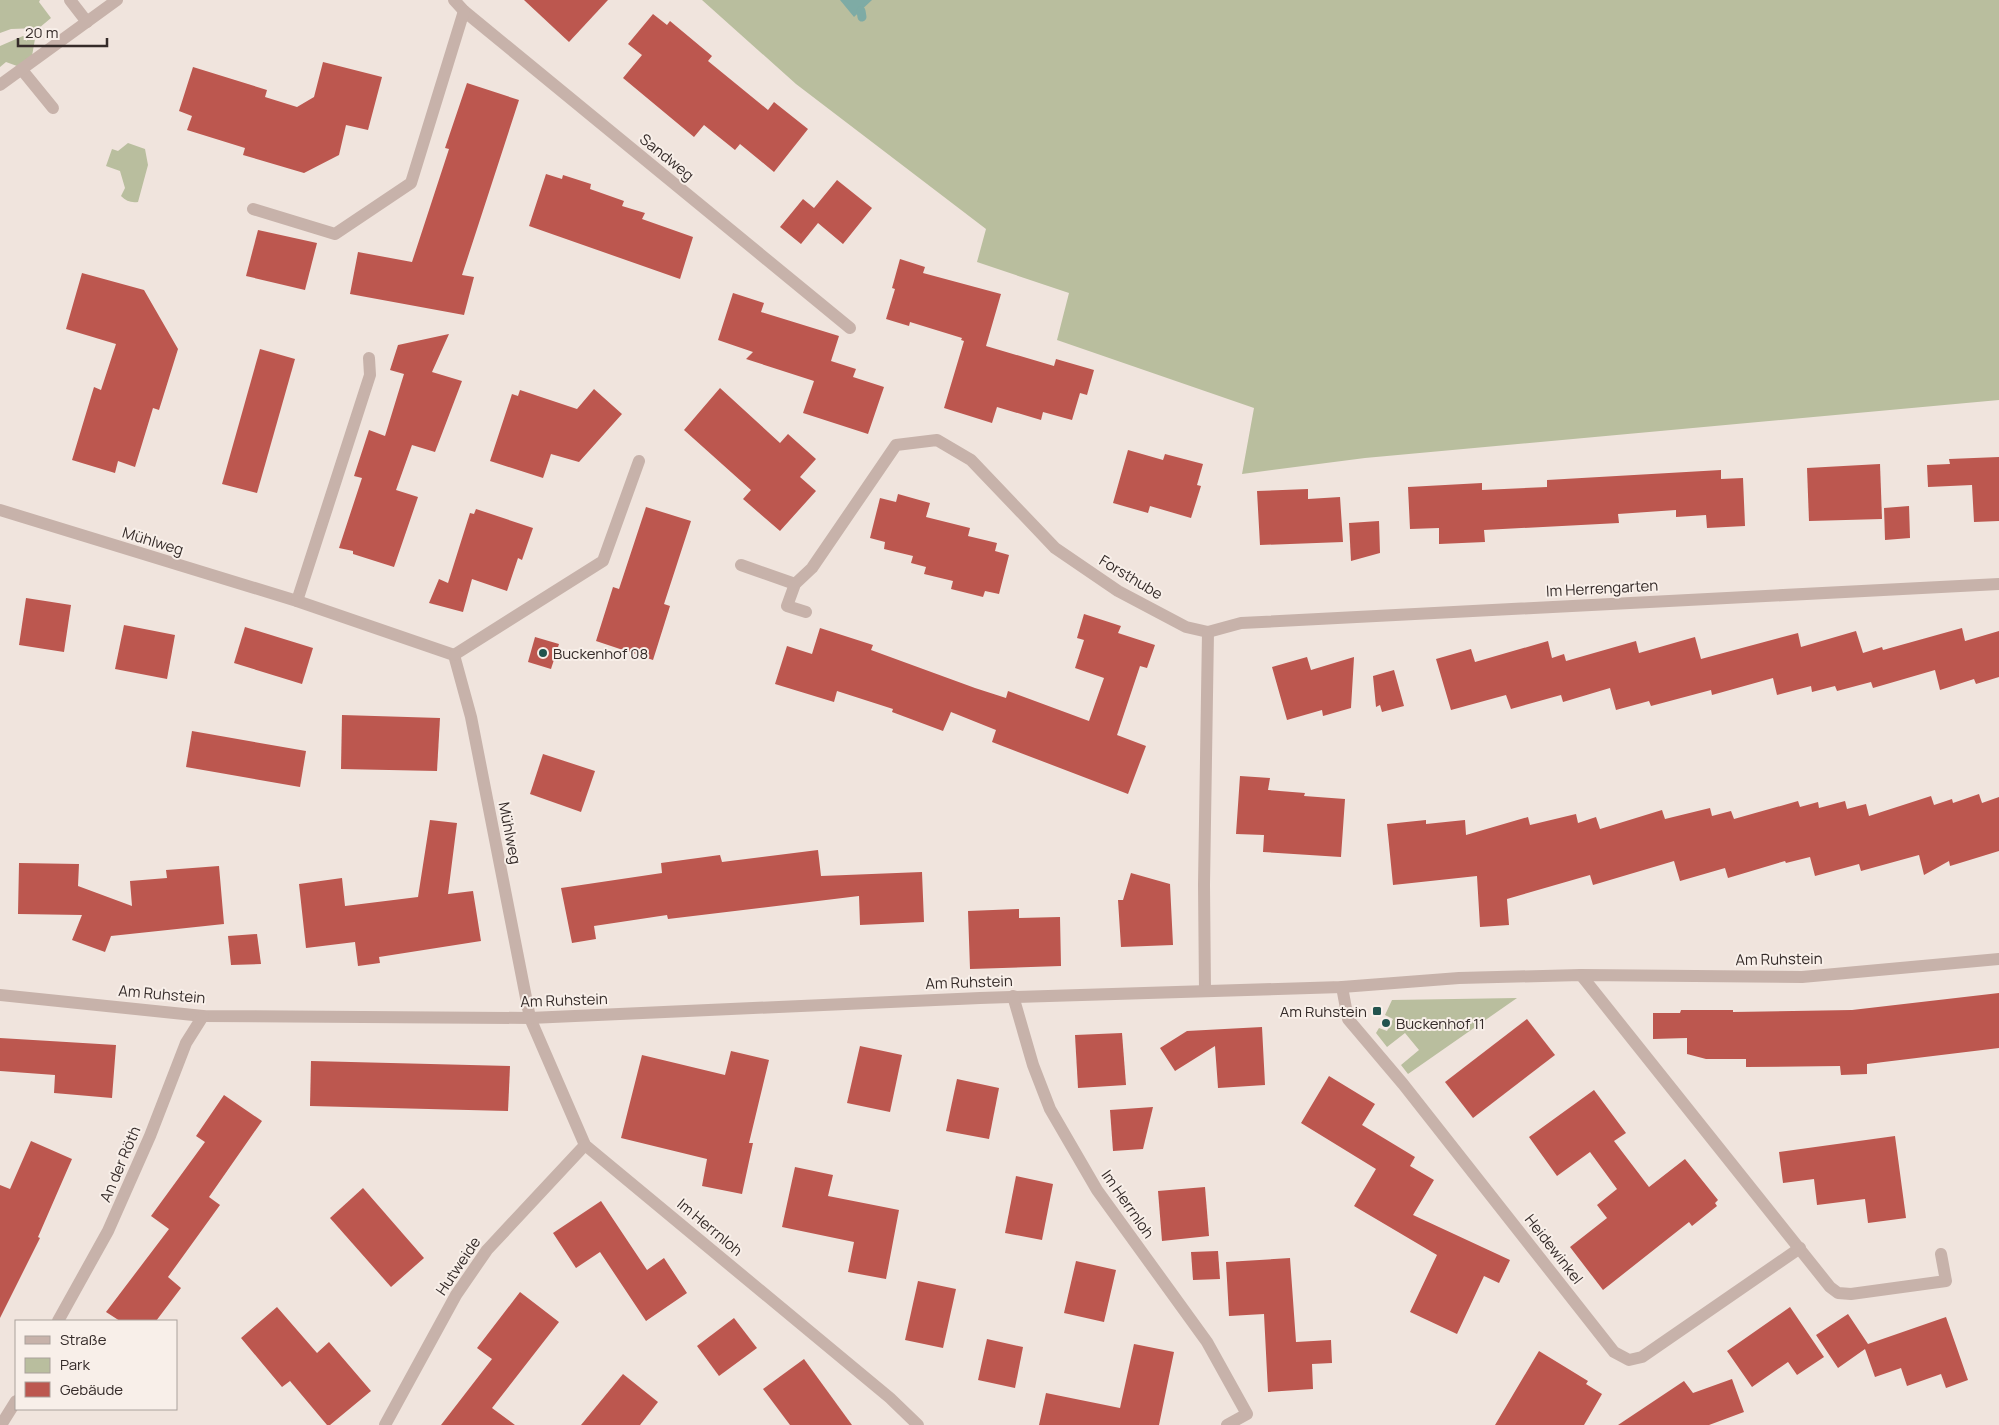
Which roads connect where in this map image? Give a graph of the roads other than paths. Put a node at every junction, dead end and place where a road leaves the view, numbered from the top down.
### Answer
1 (70, 0) edge
2 (117, 0) edge
3 (454, 0) edge
4 (464, 11) junction
5 (87, 22) junction
6 (22, 70) junction
7 (0, 85) edge
8 (53, 108) dead end
9 (253, 209) dead end
10 (850, 328) dead end
11 (369, 358) dead end
12 (639, 461) dead end
13 (0, 510) edge
14 (741, 565) dead end
15 (795, 584) junction
16 (1999, 584) edge
17 (297, 601) junction
18 (806, 612) dead end
19 (1208, 632) junction
20 (454, 654) junction
21 (1999, 959) edge
22 (1581, 974) junction
23 (1342, 987) junction
24 (1205, 991) junction
25 (0, 995) edge
26 (1013, 996) junction
27 (203, 1016) junction
28 (530, 1018) junction
29 (585, 1145) junction
30 (1800, 1248) junction
31 (1942, 1254) dead end
32 (59, 1320) edge
33 (15, 1403) edge
34 (1250, 1420) edge
35 (1, 1425) edge
36 (385, 1425) edge
37 (918, 1425) edge
38 (1227, 1425) edge

1 - 5 street
2 - 5 street
3 - 4 street, Sandweg
4 - 9 street
4 - 10 street, Sandweg
5 - 6 street
6 - 7 street
6 - 8 street
11 - 17 street
12 - 20 street
13 - 17 street, Mühlweg
14 - 15 street
15 - 18 street, Forsthube
15 - 19 street, Forsthube
16 - 19 street, Im Herrengarten
17 - 20 street, Mühlweg
19 - 24 street
20 - 28 street, Mühlweg
21 - 22 street, Am Ruhstein
22 - 23 street, Am Ruhstein
22 - 30 street
23 - 24 street, Am Ruhstein
23 - 30 street, Heidewinkel
24 - 26 street, Am Ruhstein
25 - 27 street, Am Ruhstein
26 - 28 street, Am Ruhstein
26 - 34 street, Im Herrnloh
27 - 28 street, Am Ruhstein
27 - 32 street, An der Röth
28 - 29 street, Im Herrnloh
29 - 36 street, Hutweide
29 - 37 street, Im Herrnloh
30 - 31 street
33 - 35 street
34 - 38 street, Im Herrnloh

